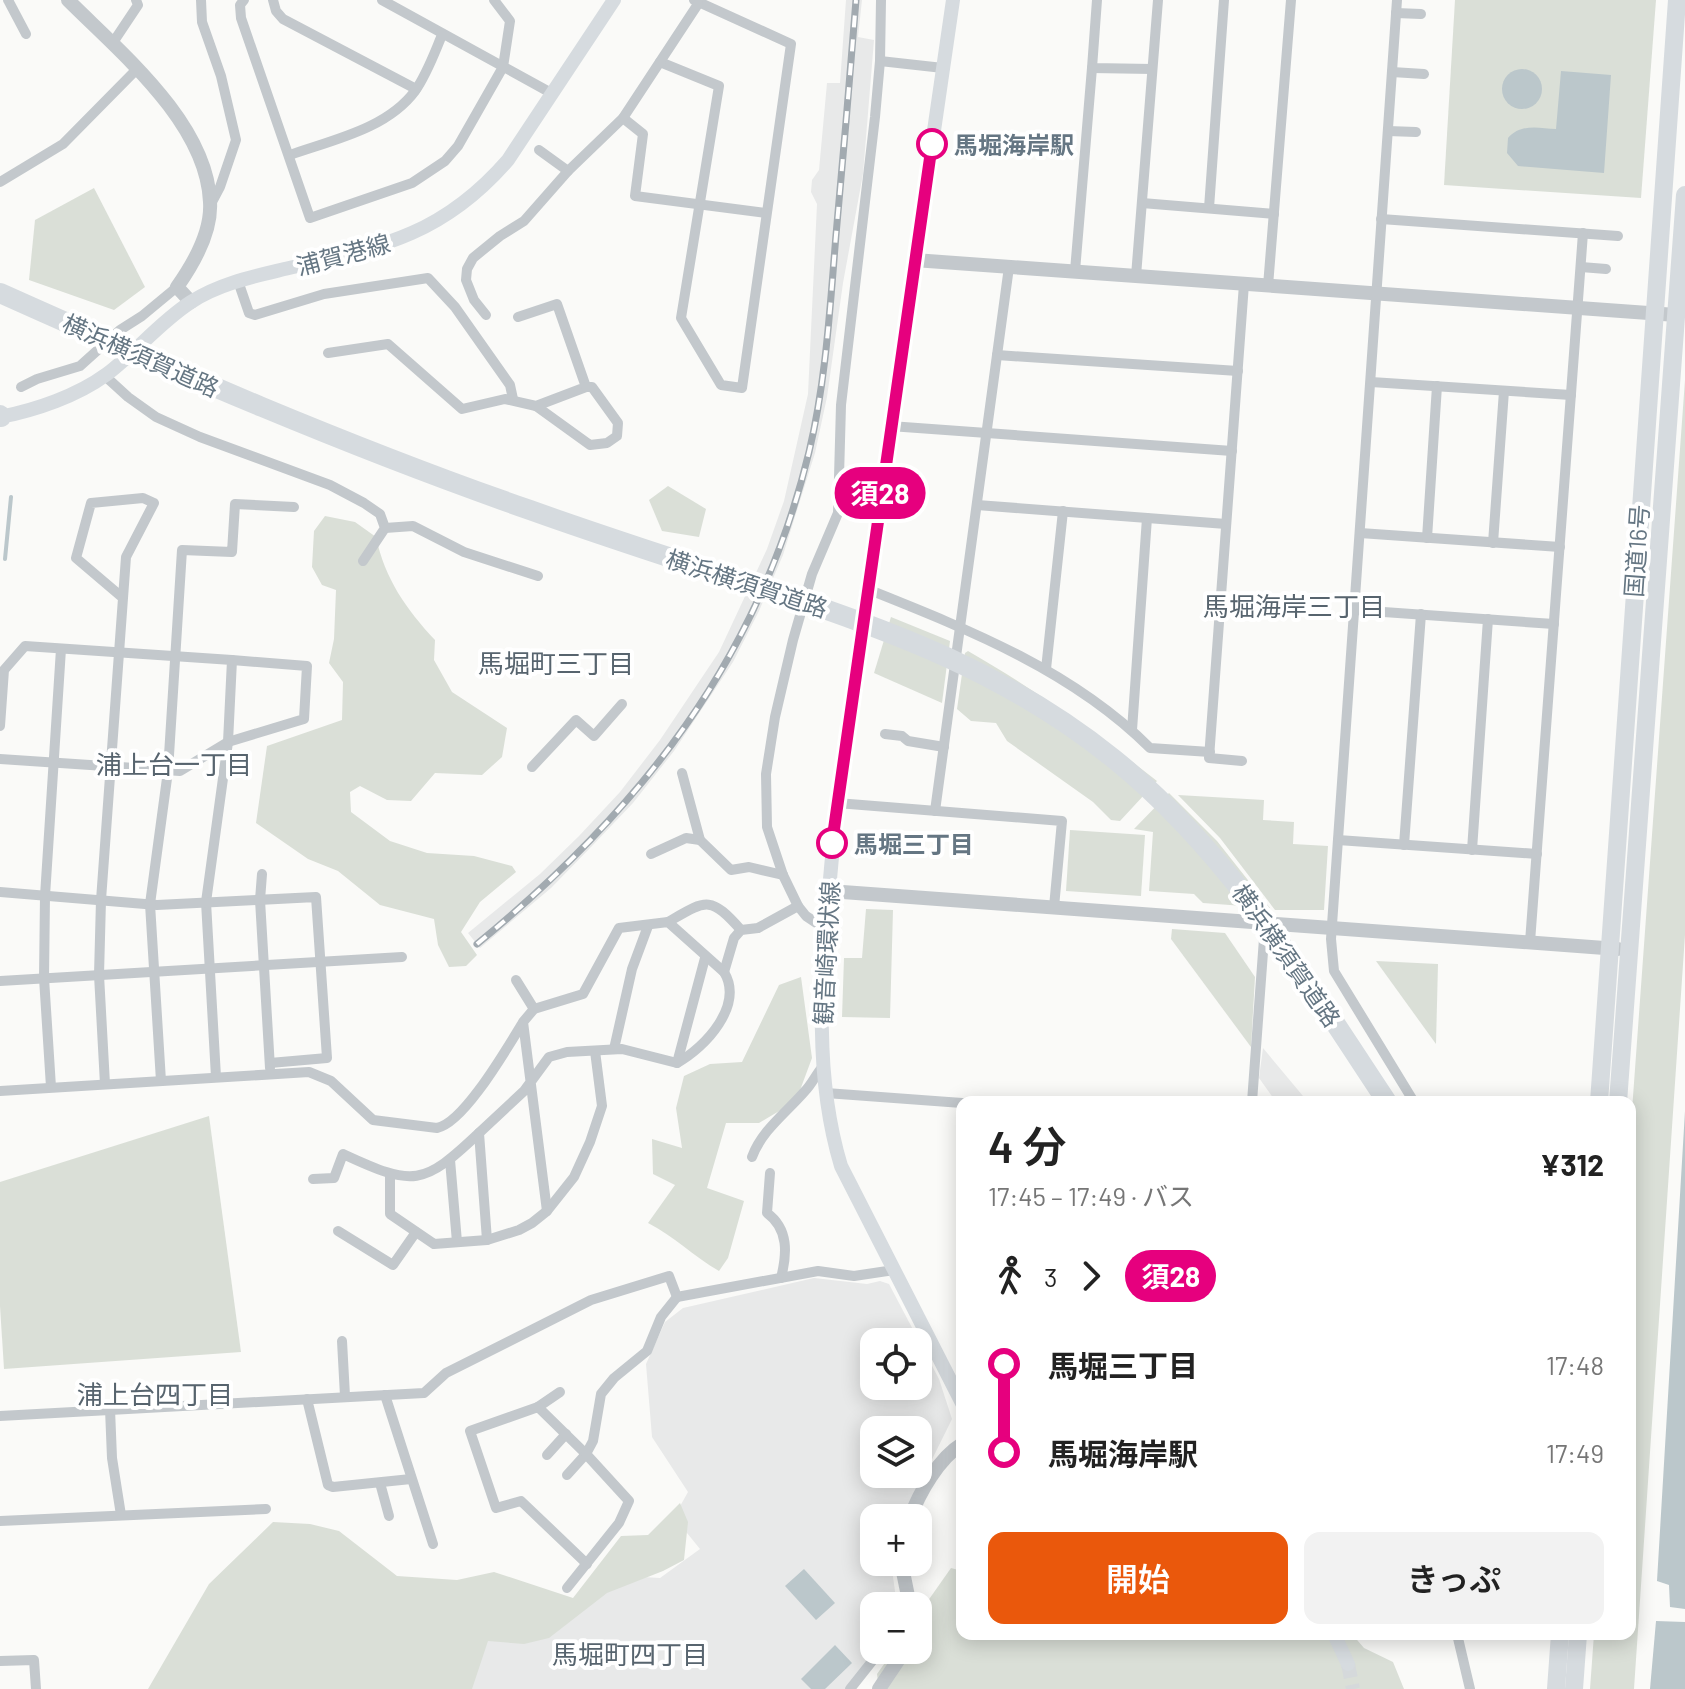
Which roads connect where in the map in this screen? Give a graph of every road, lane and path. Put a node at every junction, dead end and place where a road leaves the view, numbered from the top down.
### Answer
1 (8, 0) edge
2 (68, 0) edge
3 (136, 0) edge
4 (201, 0) edge
5 (244, 0) edge
6 (273, 0) edge
7 (382, 0) edge
8 (494, 0) edge
9 (614, 0) edge
10 (881, 0) edge
11 (953, 0) edge
12 (1097, 0) edge
13 (1158, 0) edge
14 (1224, 0) edge
15 (1291, 0) edge
16 (1397, 0) edge
17 (1677, 0) edge
18 (696, 2) edge
19 (1396, 13) junction
20 (1421, 14) dead end
21 (26, 34) dead end
22 (442, 35) junction
23 (112, 44) junction
24 (880, 61) junction
25 (660, 62) junction
26 (503, 67) junction
27 (943, 68) junction
28 (1092, 68) junction
29 (137, 69) junction
30 (1152, 69) junction
31 (1392, 72) junction
32 (1424, 74) dead end
33 (416, 89) junction
34 (553, 94) junction
35 (623, 118) junction
36 (1388, 131) junction
37 (1416, 132) dead end
38 (539, 150) dead end
39 (290, 155) junction
40 (568, 171) junction
41 (0, 182) edge
42 (1685, 195) edge
43 (1142, 203) junction
44 (211, 204) junction
45 (699, 204) junction
46 (1209, 208) junction
47 (766, 213) junction
48 (1274, 214) junction
49 (1381, 219) junction
50 (1583, 233) junction
51 (1618, 236) dead end
52 (914, 260) junction
53 (1009, 267) junction
54 (1581, 267) junction
55 (1606, 269) dead end
56 (1075, 271) junction
57 (1136, 276) junction
58 (238, 281) junction
59 (1244, 284) junction
60 (1268, 286) junction
61 (177, 287) junction
62 (470, 292) junction
63 (0, 293) edge
64 (1376, 294) junction
65 (0, 301) edge
66 (191, 302) junction
67 (455, 307) junction
68 (1578, 308) junction
69 (1653, 314) junction
70 (486, 315) dead end
71 (1676, 315) junction
72 (518, 317) dead end
73 (100, 342) junction
74 (328, 353) dead end
75 (997, 355) junction
76 (1238, 371) junction
77 (105, 376) junction
78 (1371, 382) junction
79 (1437, 386) junction
80 (21, 387) dead end
81 (586, 387) junction
82 (1504, 391) junction
83 (1571, 395) junction
84 (513, 399) junction
85 (536, 406) junction
86 (0, 417) edge
87 (890, 426) junction
88 (986, 434) junction
89 (1232, 451) junction
90 (977, 505) junction
91 (294, 507) dead end
92 (1063, 511) junction
93 (1147, 518) junction
94 (1226, 524) junction
95 (385, 528) junction
96 (1360, 533) junction
97 (1427, 538) junction
98 (1493, 543) junction
99 (1560, 547) junction
100 (464, 552) junction
101 (363, 561) dead end
102 (472, 563) dead end
103 (538, 576) dead end
104 (867, 589) junction
105 (123, 598) junction
106 (1355, 610) junction
107 (1421, 614) junction
108 (1488, 619) junction
109 (1554, 624) junction
110 (960, 626) junction
111 (61, 649) junction
112 (119, 653) junction
113 (176, 657) junction
114 (232, 660) junction
115 (1046, 669) junction
116 (622, 704) dead end
117 (0, 726) edge
118 (1132, 730) junction
119 (885, 734) dead end
120 (228, 742) junction
121 (944, 747) junction
122 (1210, 752) junction
123 (0, 759) edge
124 (1242, 761) dead end
125 (54, 763) junction
126 (111, 767) junction
127 (532, 767) dead end
128 (168, 771) junction
129 (682, 773) dead end
130 (837, 803) junction
131 (935, 811) junction
132 (700, 840) junction
133 (1338, 840) junction
134 (1404, 845) junction
135 (1472, 850) junction
136 (651, 854) dead end
137 (1537, 854) junction
138 (262, 874) dead end
139 (783, 875) junction
140 (829, 891) junction
141 (0, 892) edge
142 (45, 896) junction
143 (101, 900) junction
144 (260, 900) junction
145 (206, 902) junction
146 (150, 904) junction
147 (798, 906) junction
148 (1054, 907) junction
149 (668, 922) junction
150 (1265, 923) junction
151 (648, 926) junction
152 (824, 928) junction
153 (1332, 928) junction
154 (741, 930) junction
155 (1530, 942) junction
156 (1610, 948) junction
157 (1630, 950) junction
158 (402, 957) dead end
159 (705, 958) junction
160 (321, 962) junction
161 (264, 965) junction
162 (1294, 968) junction
163 (209, 969) junction
164 (154, 972) junction
165 (724, 972) junction
166 (99, 975) junction
167 (44, 978) junction
168 (516, 980) dead end
169 (0, 981) edge
170 (534, 1009) junction
171 (523, 1022) junction
172 (614, 1049) junction
173 (595, 1051) junction
174 (677, 1063) junction
175 (824, 1065) junction
176 (270, 1068) junction
177 (216, 1077) junction
178 (531, 1079) junction
179 (161, 1081) junction
180 (105, 1084) junction
181 (51, 1087) junction
182 (0, 1091) edge
183 (826, 1093) junction
184 (1252, 1096) edge
185 (1373, 1096) edge
186 (1383, 1096) edge
187 (1410, 1096) edge
188 (1599, 1096) edge
189 (1618, 1096) edge
190 (956, 1103) edge
191 (479, 1133) junction
192 (752, 1157) dead end
193 (450, 1160) junction
194 (770, 1173) dead end
195 (390, 1174) junction
196 (313, 1179) dead end
197 (547, 1211) junction
198 (338, 1231) dead end
199 (416, 1232) junction
200 (487, 1240) junction
201 (457, 1242) junction
202 (894, 1270) junction
203 (781, 1278) junction
204 (677, 1297) junction
205 (342, 1341) dead end
206 (956, 1391) edge
207 (560, 1392) dead end
208 (385, 1395) junction
209 (345, 1396) junction
210 (307, 1399) junction
211 (538, 1407) junction
212 (110, 1409) junction
213 (0, 1416) edge
214 (566, 1434) junction
215 (956, 1448) edge
216 (586, 1454) junction
217 (547, 1455) dead end
218 (567, 1475) dead end
219 (411, 1479) junction
220 (380, 1483) junction
221 (917, 1504) edge
222 (266, 1509) dead end
223 (121, 1515) junction
224 (389, 1516) dead end
225 (0, 1521) edge
226 (433, 1544) dead end
227 (587, 1564) junction
228 (567, 1588) dead end
229 (1337, 1640) edge
230 (1458, 1640) edge
231 (1560, 1640) edge
232 (1578, 1640) edge
233 (0, 1661) edge
234 (870, 1664) edge
235 (896, 1664) edge
236 (1348, 1664) tunnel mouth
237 (36, 1689) edge
238 (850, 1689) edge
239 (879, 1689) edge
240 (1470, 1689) edge
241 (1556, 1689) edge
242 (1574, 1689) edge

1 - 21 street
2 - 23 street
3 - 23 street
4 - 44 street
5 - 39 street
6 - 33 street
7 - 22 street
8 - 26 street
9 - 34 main road, 浦賀港線
10 - 24 street
11 - 27 main road, 観音崎環状線
12 - 28 street
13 - 30 street
14 - 46 street
15 - 48 street
16 - 19 street
17 - 69 highway, 国道16号
18 - 25 street
18 - 47 street
19 - 20 street
19 - 31 street
22 - 26 street
22 - 33 street
23 - 29 street
24 - 27 street
24 - 139 street
25 - 35 street
25 - 45 street
26 - 34 street
26 - 39 street
27 - 52 main road, 観音崎環状線
28 - 30 street
28 - 56 street
29 - 41 street
29 - 44 street
30 - 43 street
31 - 32 street
31 - 36 street
33 - 39 street
34 - 58 main road, 浦賀港線
35 - 40 street
35 - 45 street
36 - 37 street
36 - 49 street
38 - 40 street
40 - 62 street
42 - 71 highway, 国道16号
43 - 46 street
43 - 57 street
44 - 61 street
45 - 47 street
45 - 47 street
46 - 48 street
48 - 60 street
49 - 50 street
49 - 64 street
50 - 51 street
50 - 54 street
52 - 53 street
52 - 87 main road, 観音崎環状線
53 - 56 street
53 - 75 street
54 - 55 street
54 - 68 street
56 - 57 street
57 - 59 street
58 - 66 main road, 浦賀港線
58 - 67 street
59 - 60 street
59 - 76 street
60 - 64 street
61 - 66 street
61 - 80 street
62 - 67 street
62 - 70 street
63 - 73 highway, 横浜横須賀道路
64 - 68 street
64 - 78 street
65 - 73 highway, 横浜横須賀道路
66 - 77 main road, 浦賀港線
67 - 84 street
68 - 69 street
68 - 83 street
69 - 71 street
69 - 156 highway, 国道16号
71 - 157 highway, 国道16号
72 - 81 street
73 - 162 highway, 横浜横須賀道路
74 - 84 street
75 - 76 street
75 - 88 street
76 - 89 street
77 - 86 main road, 浦賀港線
77 - 95 street
78 - 79 street
78 - 96 street
79 - 82 street
79 - 97 street
81 - 85 street
81 - 85 street
82 - 83 street
82 - 98 street
83 - 99 street
84 - 85 street
87 - 88 street
87 - 104 main road, 観音崎環状線
88 - 89 street
88 - 90 street
89 - 94 street
90 - 92 street
90 - 110 street
91 - 113 street
92 - 93 street
92 - 115 street
93 - 94 street
93 - 118 street
94 - 122 street
95 - 100 street
95 - 101 street
96 - 97 street
96 - 106 street
97 - 98 street
98 - 99 street
99 - 109 street
100 - 102 street
100 - 103 street
104 - 110 street
104 - 130 main road, 観音崎環状線
105 - 105 street
105 - 112 street
106 - 107 street
106 - 133 street
107 - 108 street
107 - 134 street
108 - 109 street
108 - 135 street
109 - 137 street
110 - 115 street
110 - 121 street
111 - 112 street
111 - 117 street
111 - 125 street
112 - 113 street
112 - 126 street
113 - 114 street
113 - 128 street
114 - 120 street
114 - 120 street
115 - 118 street
116 - 127 street
118 - 122 street
119 - 121 street
120 - 128 street
120 - 145 street
121 - 131 street
122 - 124 street
123 - 125 street
125 - 126 street
125 - 142 street
126 - 128 street
126 - 143 street
128 - 146 street
129 - 132 street
130 - 131 street
130 - 140 main road, 観音崎環状線
131 - 148 street
132 - 136 street
132 - 139 street
133 - 134 street
133 - 153 street
134 - 135 street
135 - 137 street
137 - 155 street
138 - 144 street
139 - 147 street
140 - 148 street
140 - 152 main road, 観音崎環状線
141 - 142 street
142 - 143 street
142 - 167 street
143 - 146 street
143 - 166 street
144 - 145 street
144 - 160 street
144 - 161 street
145 - 146 street
145 - 163 street
146 - 164 street
147 - 152 street
147 - 154 street
148 - 150 street
149 - 151 street
149 - 154 street
149 - 159 street
150 - 153 street
150 - 184 street
151 - 170 street
151 - 172 street
152 - 175 main road, 観音崎環状線
153 - 155 street
153 - 187 street
154 - 165 street
155 - 156 street
156 - 157 street
156 - 188 highway, 国道16号
157 - 189 highway, 国道16号
158 - 160 street
159 - 165 street
159 - 174 street
160 - 161 street
160 - 176 street
161 - 163 street
161 - 176 street
162 - 185 highway, 横浜横須賀道路
162 - 186 highway, 横浜横須賀道路
163 - 164 street
163 - 177 street
164 - 166 street
164 - 179 street
165 - 174 street
166 - 167 street
166 - 180 street
167 - 169 street
167 - 181 street
168 - 170 street
170 - 171 street
171 - 176 street
171 - 178 street
172 - 173 street
172 - 174 street
173 - 178 street
173 - 197 street
175 - 183 main road, 観音崎環状線
175 - 192 street
176 - 177 street
177 - 179 street
178 - 191 street
178 - 197 street
179 - 180 street
180 - 181 street
181 - 182 street
183 - 190 street
183 - 202 main road, 観音崎環状線
191 - 193 street
191 - 200 street
193 - 195 street
193 - 201 street
194 - 203 street
195 - 196 street
195 - 199 street
197 - 200 street
198 - 199 street
199 - 201 street
200 - 201 street
202 - 203 street
202 - 206 main road, 観音崎環状線
203 - 204 street
204 - 208 street
204 - 216 street
205 - 209 street
207 - 211 street
208 - 209 street
208 - 219 street
209 - 210 street
210 - 212 street
210 - 220 street
211 - 214 street
211 - 227 street
212 - 213 street
212 - 223 street
214 - 216 street
214 - 217 street
215 - 221 street
216 - 218 street
216 - 227 street
219 - 220 street
219 - 226 street
220 - 224 street
222 - 223 street
223 - 225 street
227 - 228 street
229 - 236 main road
230 - 240 street
231 - 241 highway
232 - 242 highway
233 - 237 street
234 - 238 street
235 - 239 street

